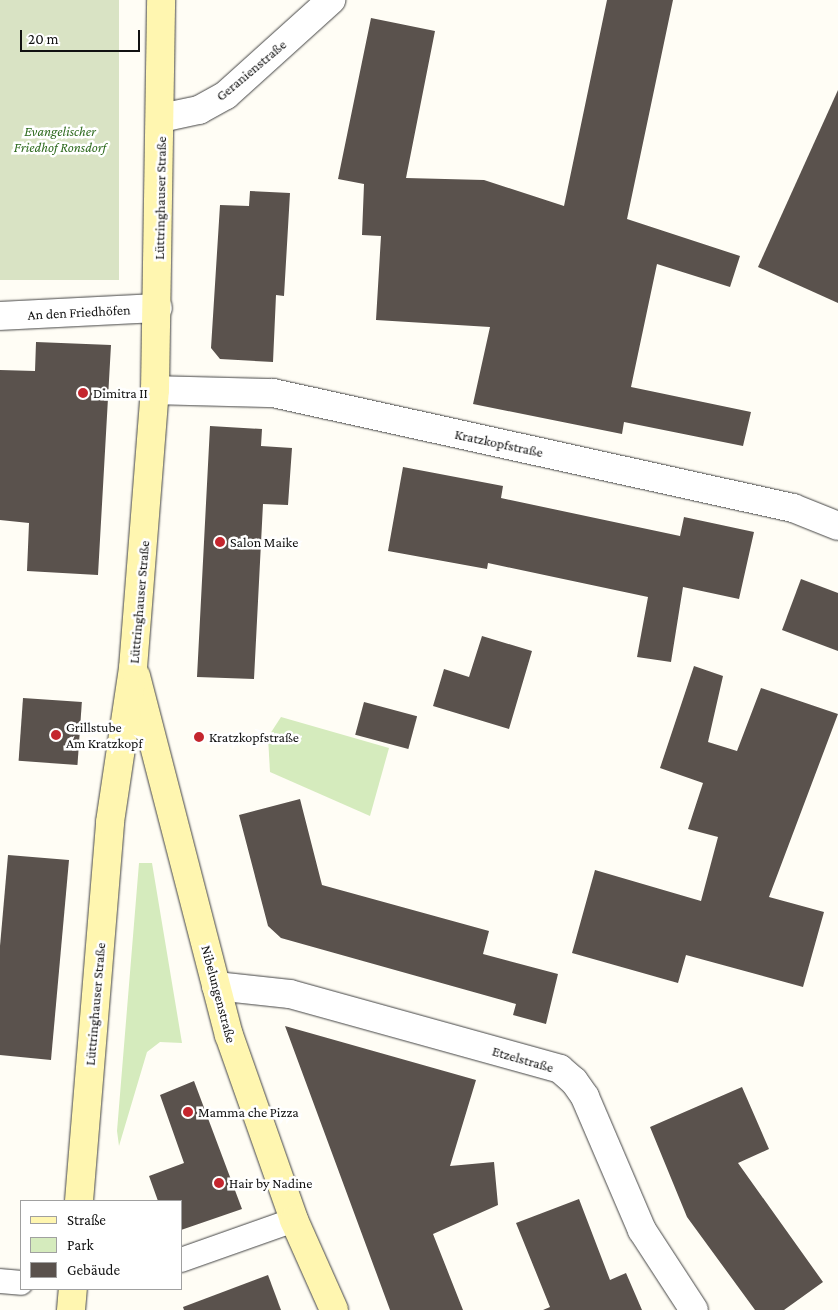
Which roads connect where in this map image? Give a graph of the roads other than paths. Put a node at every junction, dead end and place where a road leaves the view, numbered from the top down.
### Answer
1 (160, 0) edge
2 (331, 0) edge
3 (161, 118) junction
4 (158, 308) junction
5 (0, 316) edge
6 (155, 390) junction
7 (838, 526) edge
8 (133, 668) junction
9 (216, 986) junction
10 (79, 1200) edge
11 (294, 1220) junction
12 (182, 1260) edge
13 (0, 1280) edge
14 (20, 1282) edge
15 (73, 1290) edge
16 (71, 1310) edge
17 (334, 1310) edge
18 (694, 1310) edge

1 - 3 main road, Lüttringhauser Straße
2 - 3 street, Geranienstraße
3 - 4 main road, Lüttringhauser Straße
4 - 5 street, An den Friedhöfen
4 - 6 main road, Lüttringhauser Straße
6 - 7 street, Kratzkopfstraße
6 - 8 main road, Lüttringhauser Straße
8 - 9 main road, Nibelungenstraße
8 - 10 main road, Lüttringhauser Straße
9 - 11 main road, Nibelungenstraße
9 - 18 street, Etzelstraße
11 - 12 lane
11 - 17 main road, Nibelungenstraße
13 - 14 lane
15 - 16 main road

